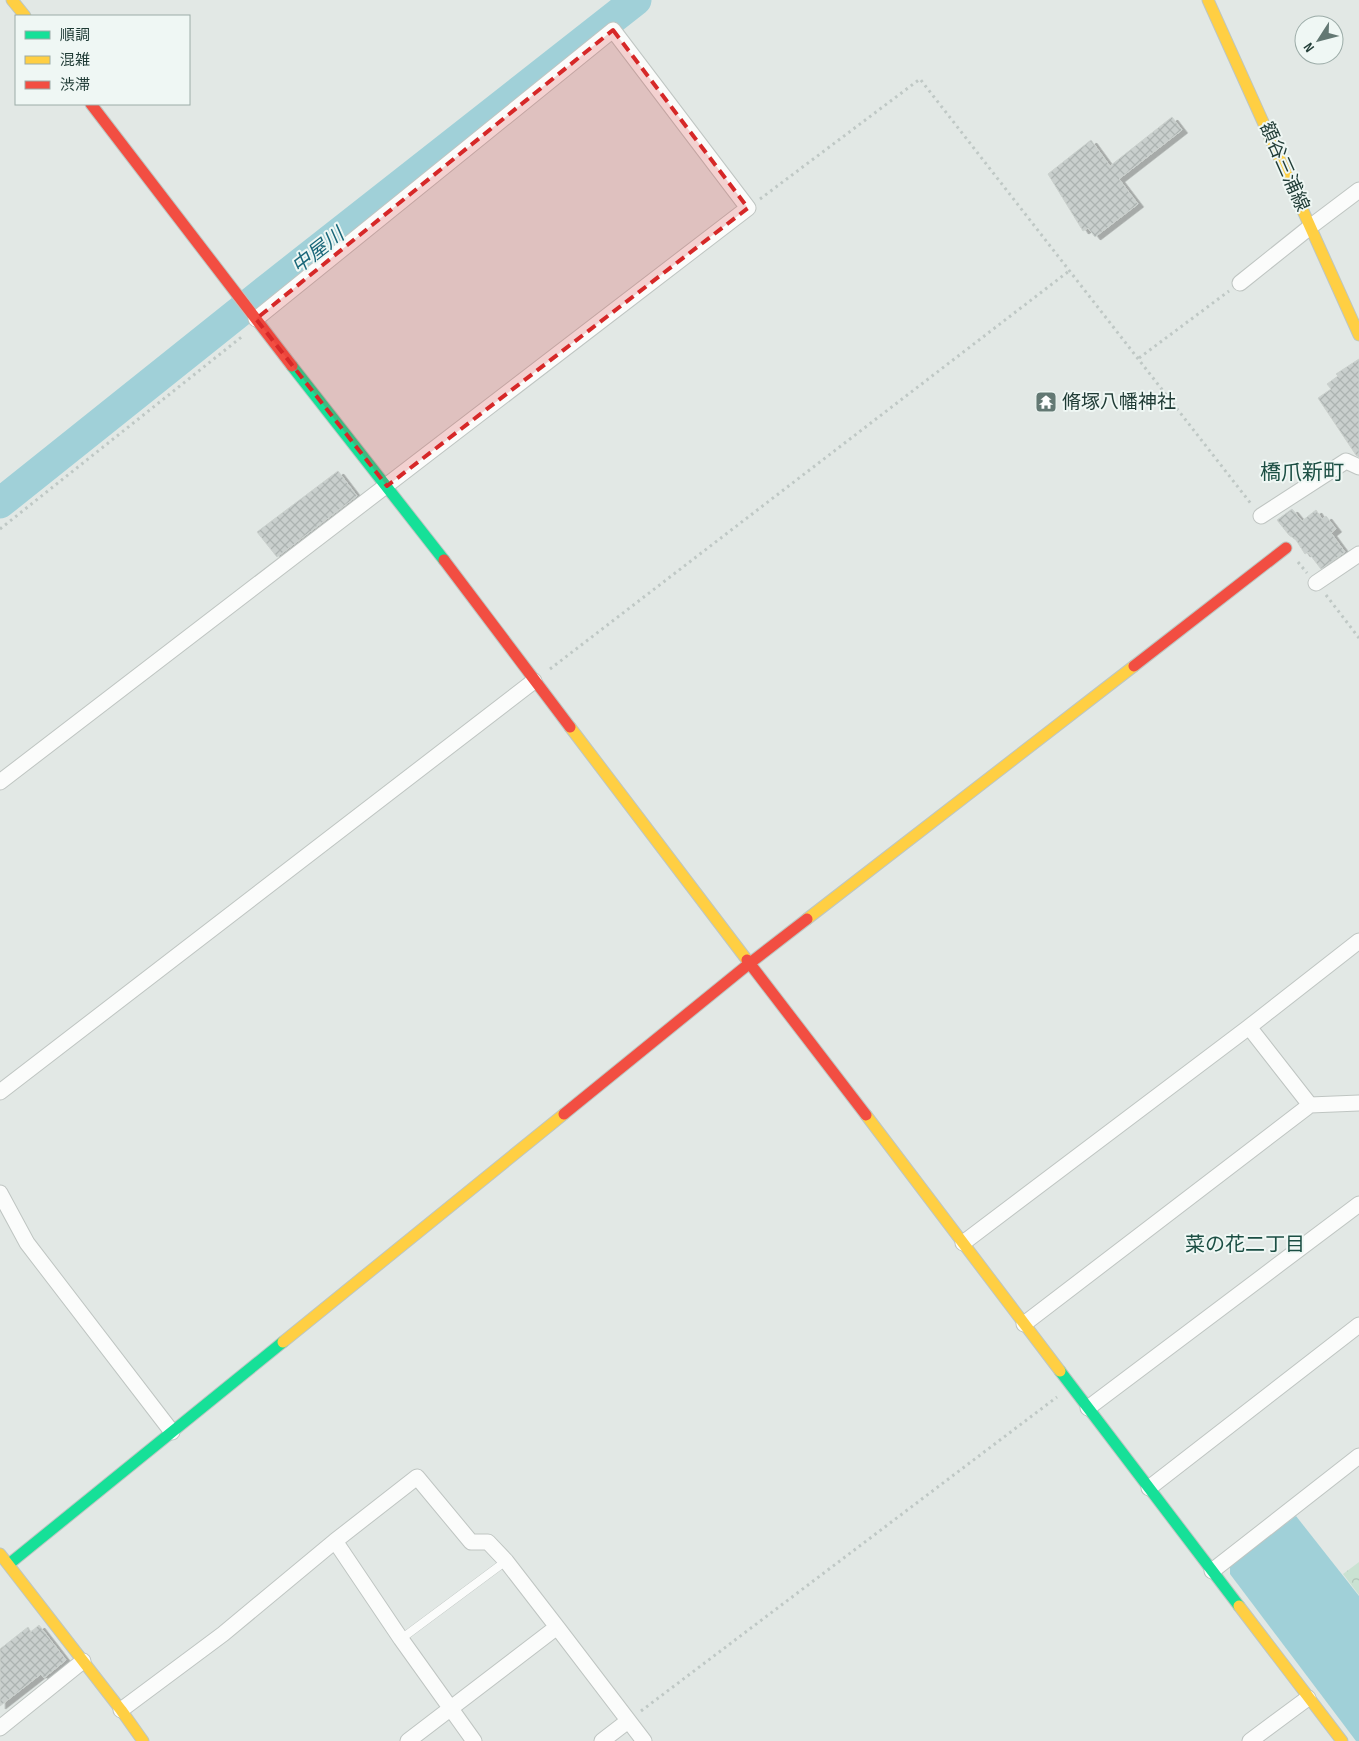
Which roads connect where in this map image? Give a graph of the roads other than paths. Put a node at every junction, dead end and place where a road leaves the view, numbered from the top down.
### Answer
1 (12, 0) edge
2 (1208, 0) edge
3 (24, 15) edge
4 (92, 105) edge
5 (1359, 190) edge
6 (1310, 227) junction
7 (1240, 283) road end
8 (255, 318) junction
9 (1359, 335) edge
10 (1359, 467) edge
11 (387, 486) junction
12 (1262, 516) road end
13 (1286, 548) road end
14 (1359, 554) edge
15 (1316, 583) road end
16 (534, 681) junction
17 (0, 782) edge
18 (1359, 941) edge
19 (750, 963) junction
20 (1249, 1027) junction
21 (0, 1092) edge
22 (1359, 1103) edge
23 (1310, 1105) junction
24 (0, 1193) edge
25 (1359, 1204) edge
26 (963, 1243) junction
27 (1024, 1324) junction
28 (1359, 1326) edge
29 (1088, 1408) junction
30 (172, 1432) junction
31 (1359, 1456) edge
32 (1149, 1488) junction
33 (335, 1541) junction
34 (0, 1554) edge
35 (506, 1561) junction
36 (8, 1564) junction
37 (1212, 1571) junction
38 (557, 1627) junction
39 (401, 1639) junction
40 (83, 1661) junction
41 (1308, 1698) junction
42 (450, 1709) junction
43 (121, 1710) junction
44 (628, 1720) junction
45 (0, 1728) edge
46 (142, 1741) edge
47 (408, 1741) edge
48 (474, 1741) edge
49 (602, 1741) edge
50 (644, 1741) edge
51 (1250, 1741) edge
52 (1342, 1741) edge

1 - 3 street
2 - 6 street, 額谷三浦線
4 - 8 street
5 - 6 street
6 - 7 street
6 - 9 street, 額谷三浦線
8 - 11 street
8 - 11 street
10 - 12 street
11 - 16 street
11 - 17 street
13 - 19 street
14 - 15 street
16 - 19 street
16 - 21 street
18 - 20 street
19 - 26 street
19 - 30 street
20 - 23 street
20 - 26 street
22 - 23 street
23 - 27 street
24 - 30 street
25 - 29 street
26 - 27 street
27 - 29 street
28 - 32 street
29 - 32 street
30 - 36 street
31 - 37 street
32 - 37 street
33 - 35 street
33 - 39 street
33 - 43 street
34 - 36 street
35 - 38 street
35 - 39 lane
36 - 40 street
37 - 41 street
38 - 42 street
38 - 44 street
39 - 42 street
40 - 43 street
40 - 45 street
41 - 51 street
41 - 52 street
42 - 47 street
42 - 48 street
43 - 46 street
44 - 49 street
44 - 50 street

